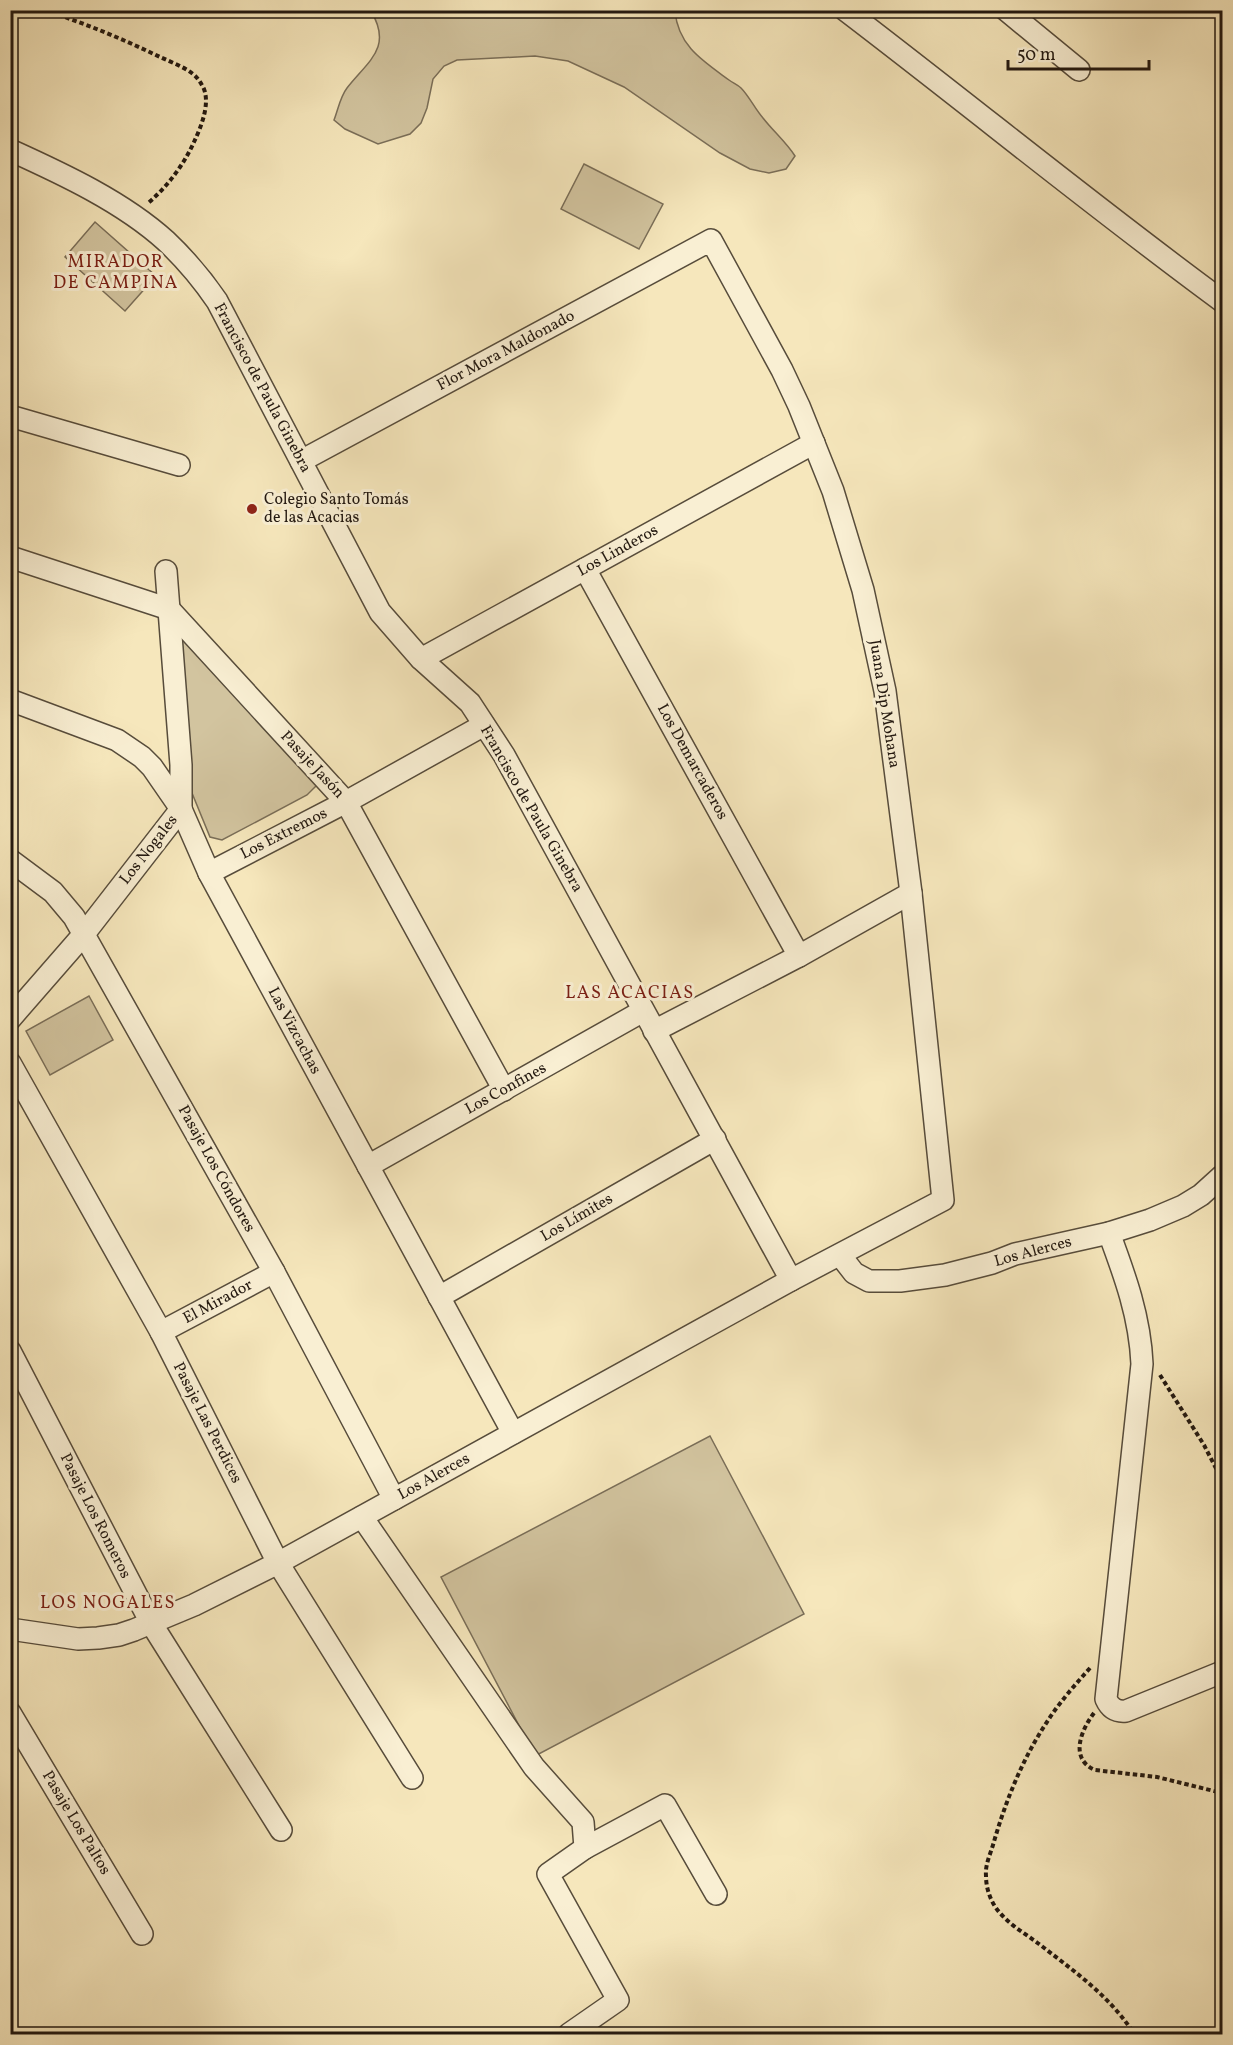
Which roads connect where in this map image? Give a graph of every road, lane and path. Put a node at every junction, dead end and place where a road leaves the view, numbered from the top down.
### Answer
1 (44, 10) edge
2 (845, 10) edge
3 (1006, 10) edge
4 (1079, 70) dead end
5 (12, 156) edge
6 (131, 214) junction
7 (711, 240) joint
8 (1222, 301) edge
9 (10, 416) edge
10 (814, 443) junction
11 (301, 461) junction
12 (180, 465) dead end
13 (10, 557) edge
14 (585, 569) junction
15 (166, 570) dead end
16 (169, 609) junction
17 (421, 658) junction
18 (10, 700) edge
19 (484, 725) junction
20 (346, 802) junction
21 (181, 810) junction
22 (10, 860) edge
23 (209, 873) junction
24 (911, 893) junction
25 (84, 934) junction
26 (799, 956) junction
27 (643, 1011) junction
28 (10, 1019) edge
29 (654, 1030) junction
30 (10, 1063) edge
31 (504, 1090) junction
32 (715, 1139) junction
33 (368, 1166) junction
34 (1222, 1176) edge
35 (943, 1200) joint
36 (1109, 1233) junction
37 (840, 1255) junction
38 (274, 1272) junction
39 (790, 1280) junction
40 (439, 1297) junction
41 (161, 1332) junction
42 (1141, 1349) junction
43 (10, 1351) edge
44 (513, 1433) junction
45 (1222, 1480) edge
46 (394, 1499) junction
47 (362, 1516) junction
48 (278, 1563) junction
49 (151, 1623) junction
50 (13, 1626) edge
51 (1112, 1646) junction
52 (1222, 1672) edge
53 (1106, 1699) junction
54 (10, 1713) edge
55 (412, 1778) dead end
56 (1222, 1793) edge
57 (281, 1830) dead end
58 (585, 1848) junction
59 (716, 1894) dead end
60 (142, 1934) dead end
61 (569, 2034) edge
62 (1134, 2034) edge

1 - 6 path
2 - 8 street
3 - 4 street
5 - 6 street, Francisco de Paula Ginebra
6 - 11 street, Francisco de Paula Ginebra
7 - 10 street, Juana Dip Mohana
7 - 11 street, Flor Mora Maldonado
9 - 12 street
10 - 14 street, Los Linderos
10 - 24 street, Juana Dip Mohana
11 - 17 street, Francisco de Paula Ginebra
13 - 16 street, Pasaje Jasón
14 - 17 street, Los Linderos
14 - 26 street, Los Demarcaderos
15 - 16 street, Los Nogales
16 - 20 street, Pasaje Jasón
16 - 21 street, Los Nogales
17 - 19 street, Francisco de Paula Ginebra
18 - 21 street, Las Vizcachas
19 - 20 street, Los Extremos
19 - 27 street, Francisco de Paula Ginebra
20 - 23 street, Los Extremos
20 - 31 street, Pasaje Jasón
21 - 23 street, Las Vizcachas
21 - 25 street, Los Nogales
22 - 25 street, Pasaje Los Cóndores
23 - 33 street, Las Vizcachas
24 - 26 street
24 - 35 street, Juana Dip Mohana
25 - 28 street, Los Nogales
25 - 38 street, Pasaje Los Cóndores
26 - 29 street
27 - 29 street, Francisco de Paula Ginebra
27 - 31 street, Los Confines
29 - 32 street, Francisco de Paula Ginebra
30 - 41 street, Pasaje Las Perdices
31 - 33 street, Los Confines
32 - 39 street, Francisco de Paula Ginebra
32 - 40 street, Los Límites
33 - 40 street, Las Vizcachas
34 - 36 street, Los Alerces
35 - 37 street, Los Alerces
36 - 37 street, Los Alerces
36 - 42 street
37 - 39 street, Los Alerces
38 - 41 street, El Mirador
38 - 46 street, Pasaje Los Cóndores
39 - 44 street, Los Alerces
40 - 44 street, Las Vizcachas
41 - 48 street, Pasaje Las Perdices
42 - 45 path
42 - 51 street
43 - 49 street, Pasaje Los Romeros
44 - 46 street, Los Alerces
46 - 47 street, Los Alerces
47 - 48 street, Los Alerces
47 - 58 street
48 - 49 street, Los Alerces
48 - 55 street, Pasaje Las Perdices
49 - 50 street, Los Alerces
49 - 57 street, Pasaje Los Romeros
51 - 53 street
51 - 62 path
52 - 53 street
53 - 56 path
54 - 60 street, Pasaje Los Paltos
58 - 59 street
58 - 61 street

